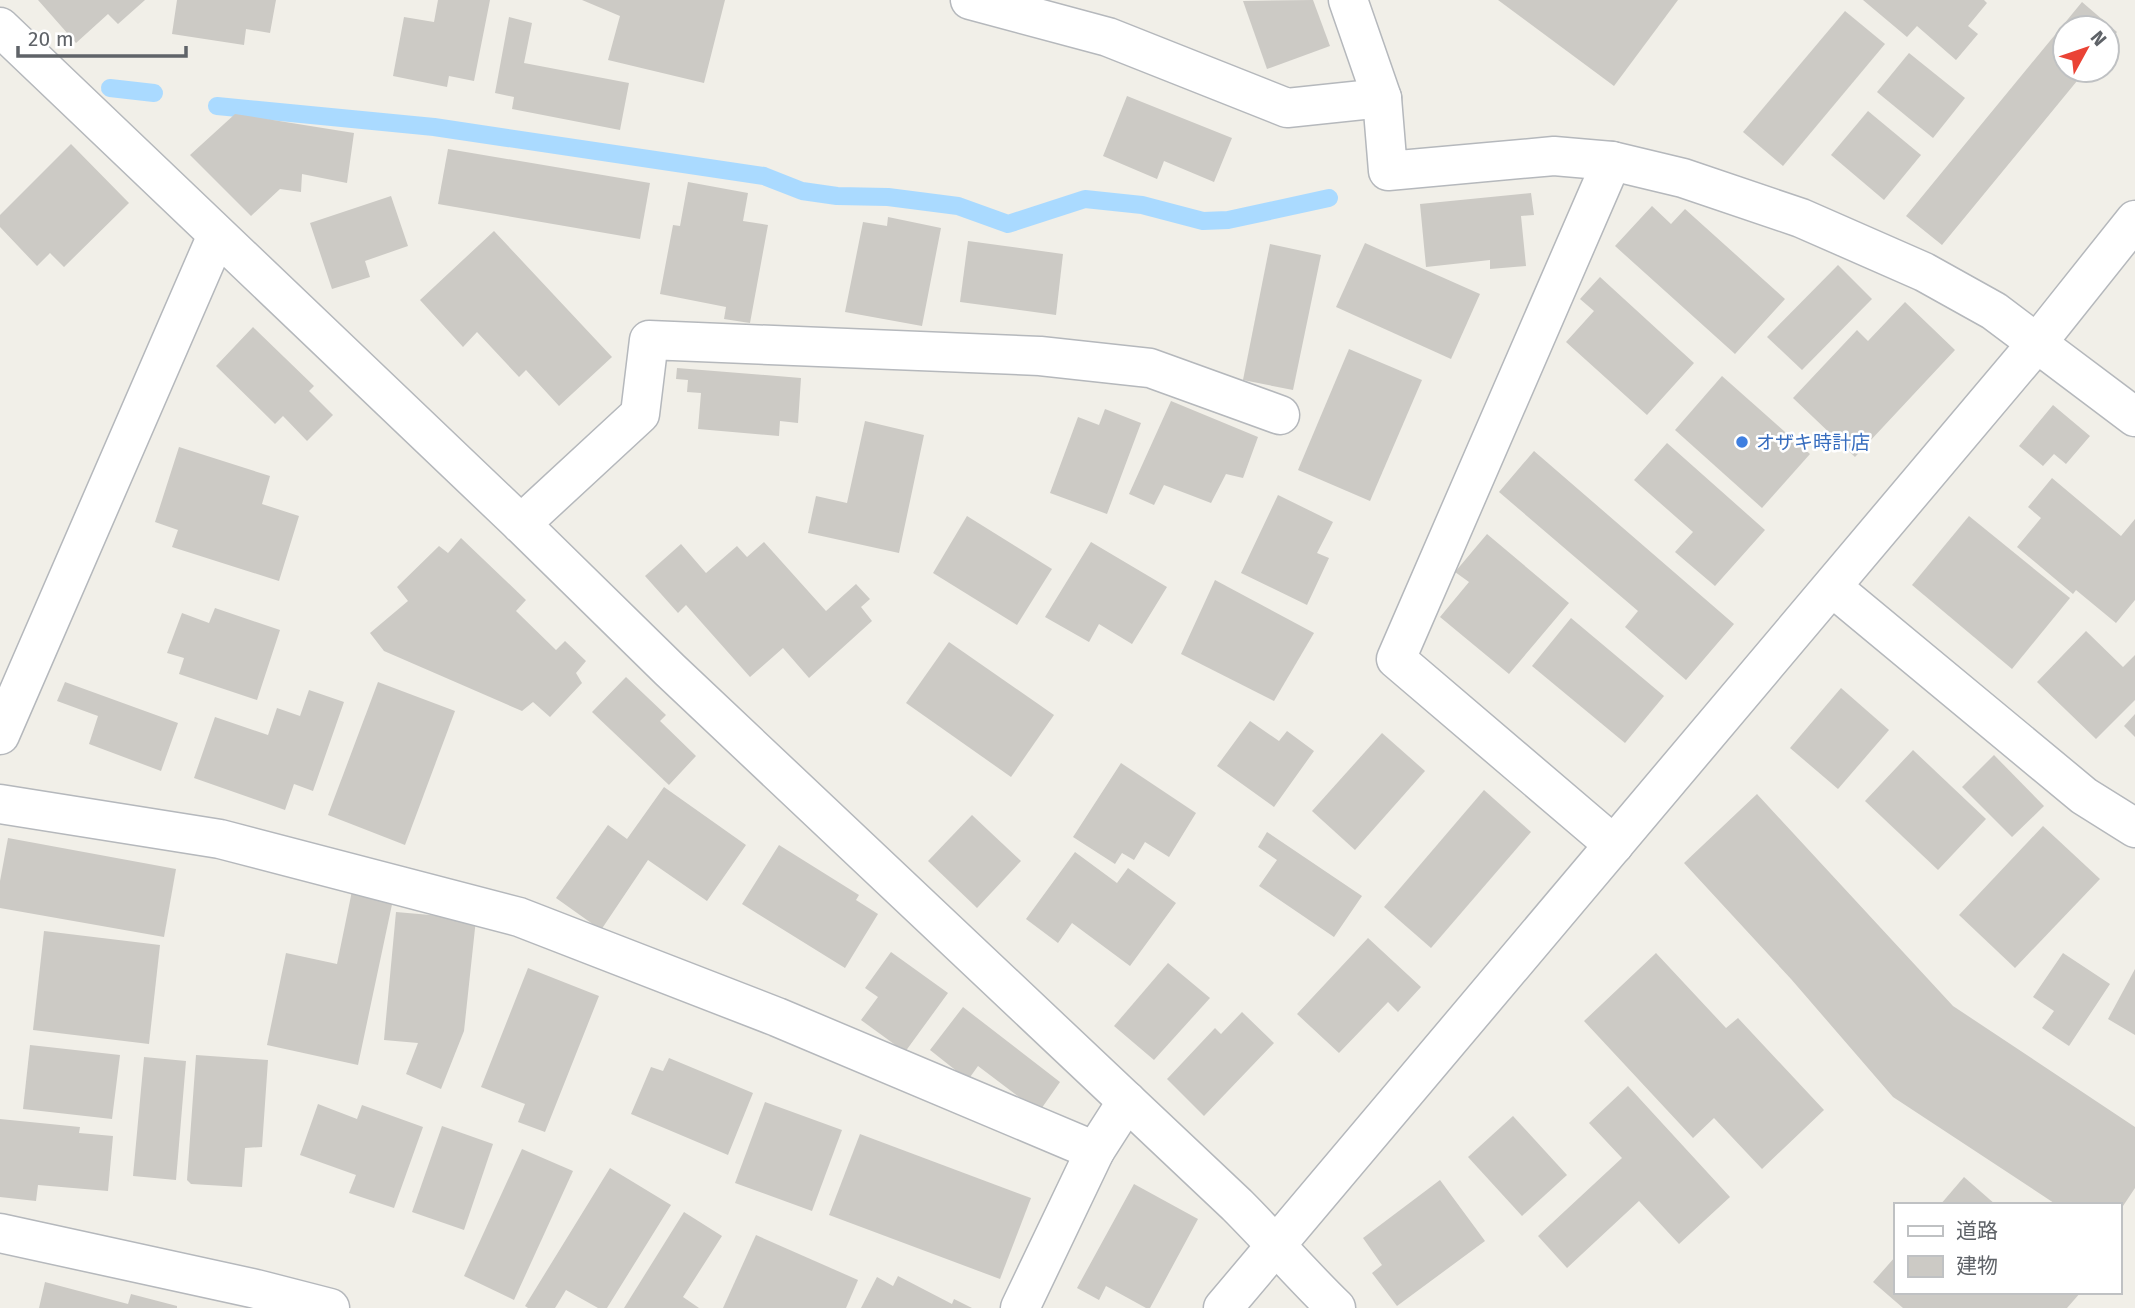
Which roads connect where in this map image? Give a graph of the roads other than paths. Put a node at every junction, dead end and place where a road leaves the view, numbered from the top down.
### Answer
1 (970, 0) edge
2 (1348, 0) edge
3 (0, 27) edge
4 (1382, 98) junction
5 (1612, 161) junction
6 (2135, 220) edge
7 (217, 234) junction
8 (2038, 343) junction
9 (1280, 415) dead end
10 (2135, 417) edge
11 (521, 524) junction
12 (1832, 587) junction
13 (0, 735) edge
14 (0, 804) edge
15 (2135, 828) edge
16 (1614, 845) junction
17 (1128, 1101) junction
18 (1095, 1151) junction
19 (0, 1233) edge
20 (1277, 1244) junction
21 (330, 1308) edge
22 (1020, 1308) edge
23 (1223, 1308) edge
24 (1336, 1308) edge

1 - 4 street
2 - 4 street
3 - 7 street
4 - 5 street
5 - 8 street
5 - 16 street
6 - 8 street
7 - 11 street
7 - 13 street
8 - 10 street
8 - 12 street
9 - 11 street
11 - 17 street
12 - 15 street
12 - 16 street
14 - 18 street
16 - 20 street
17 - 18 street
17 - 20 street
18 - 22 street
19 - 21 street
20 - 23 street
20 - 24 street

